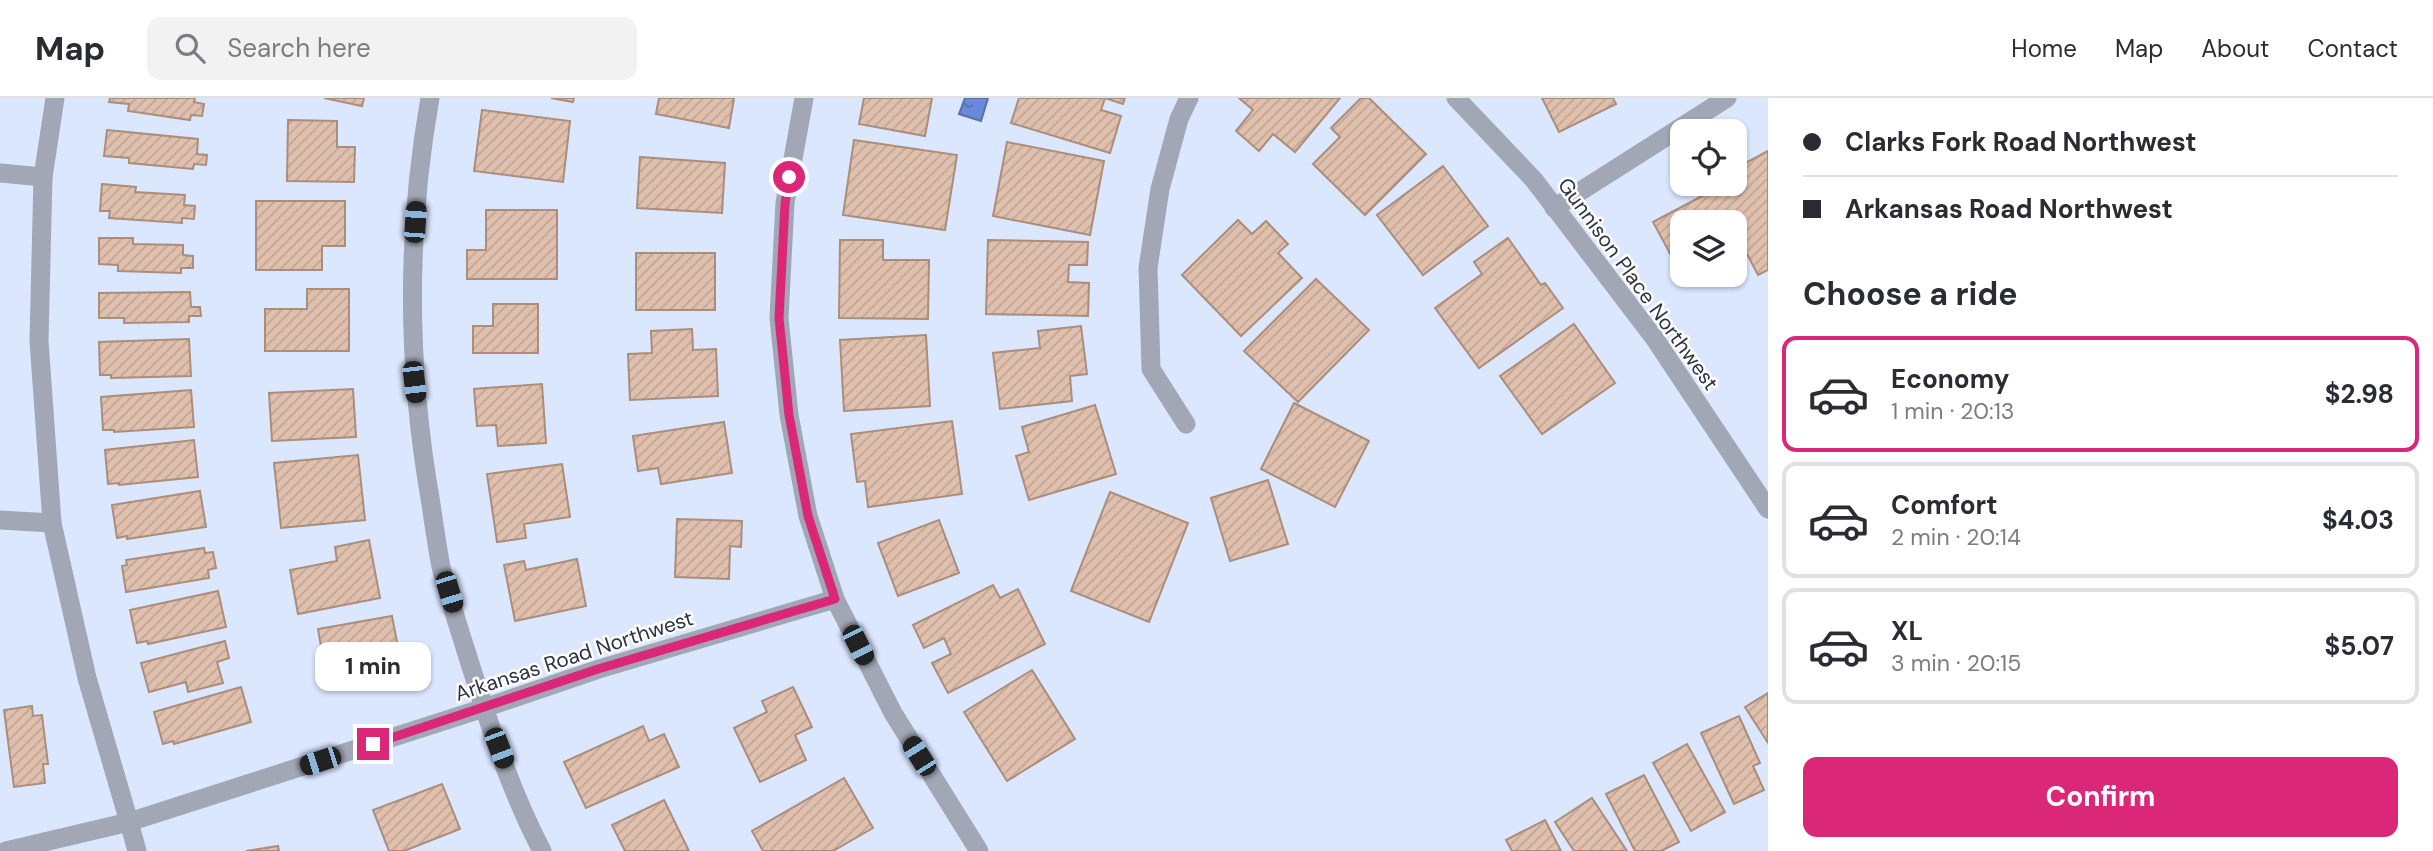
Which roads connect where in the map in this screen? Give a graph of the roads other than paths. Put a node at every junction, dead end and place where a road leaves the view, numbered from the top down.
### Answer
1 (55, 98) edge
2 (430, 98) edge
3 (804, 98) edge
4 (1189, 98) edge
5 (1456, 98) edge
6 (1727, 98) edge
7 (0, 173) edge
8 (43, 177) junction
9 (1554, 208) junction
10 (1186, 424) dead end
11 (1768, 509) edge
12 (0, 520) edge
13 (52, 523) junction
14 (835, 599) junction
15 (484, 708) junction
16 (129, 822) junction
17 (6, 851) edge
18 (137, 851) edge
19 (542, 851) edge
20 (979, 851) edge

1 - 8 street
2 - 15 street
3 - 14 street
4 - 10 street
5 - 9 street, Gunnison Place Northwest
6 - 9 street
7 - 8 street
8 - 13 street
9 - 11 street, Gunnison Place Northwest
12 - 13 street
13 - 16 street
14 - 15 street, Arkansas Road Northwest
14 - 20 street
15 - 16 street, Arkansas Road Northwest
15 - 19 street
16 - 17 street, Arkansas Road Northwest
16 - 18 street

